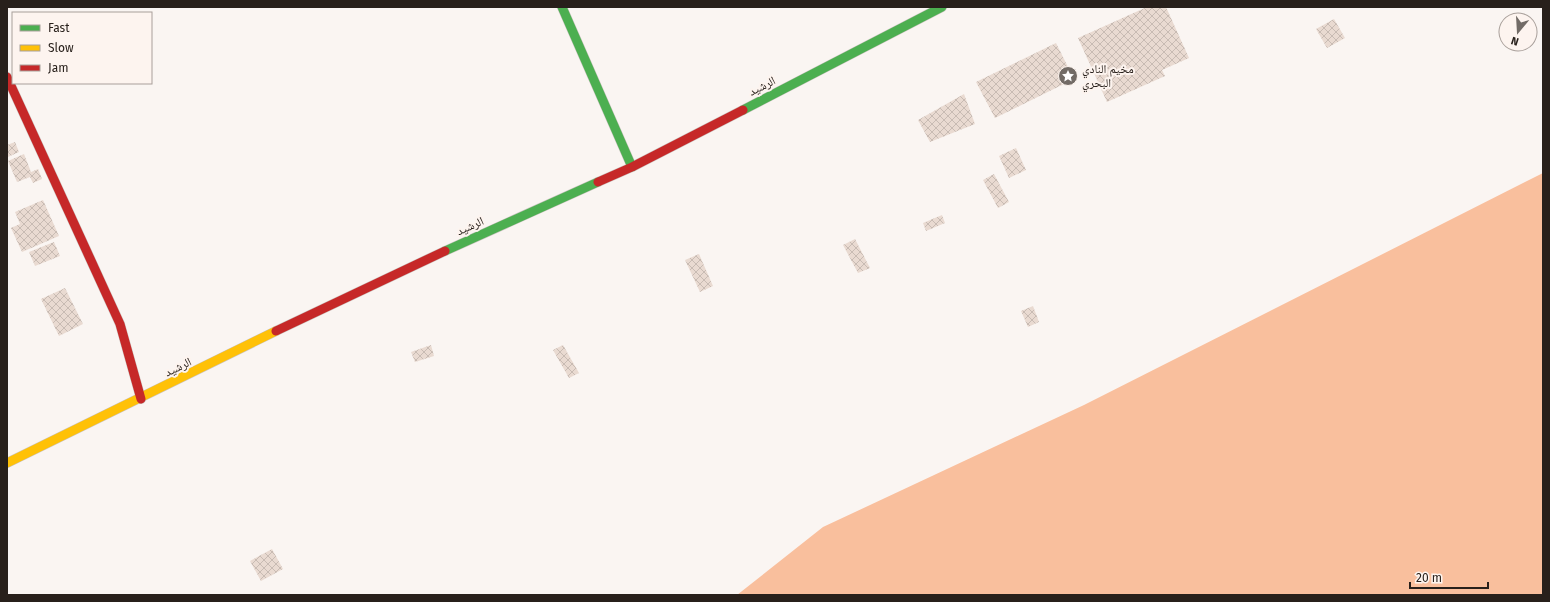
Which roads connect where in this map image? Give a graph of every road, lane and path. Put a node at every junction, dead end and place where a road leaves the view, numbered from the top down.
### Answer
1 (562, 7) edge
2 (942, 7) edge
3 (7, 77) edge
4 (632, 167) junction
5 (141, 399) junction
6 (7, 463) edge

1 - 4 main road
2 - 4 main road, الرشيد
3 - 5 main road
4 - 5 main road, الرشيد
5 - 6 main road, الرشيد

